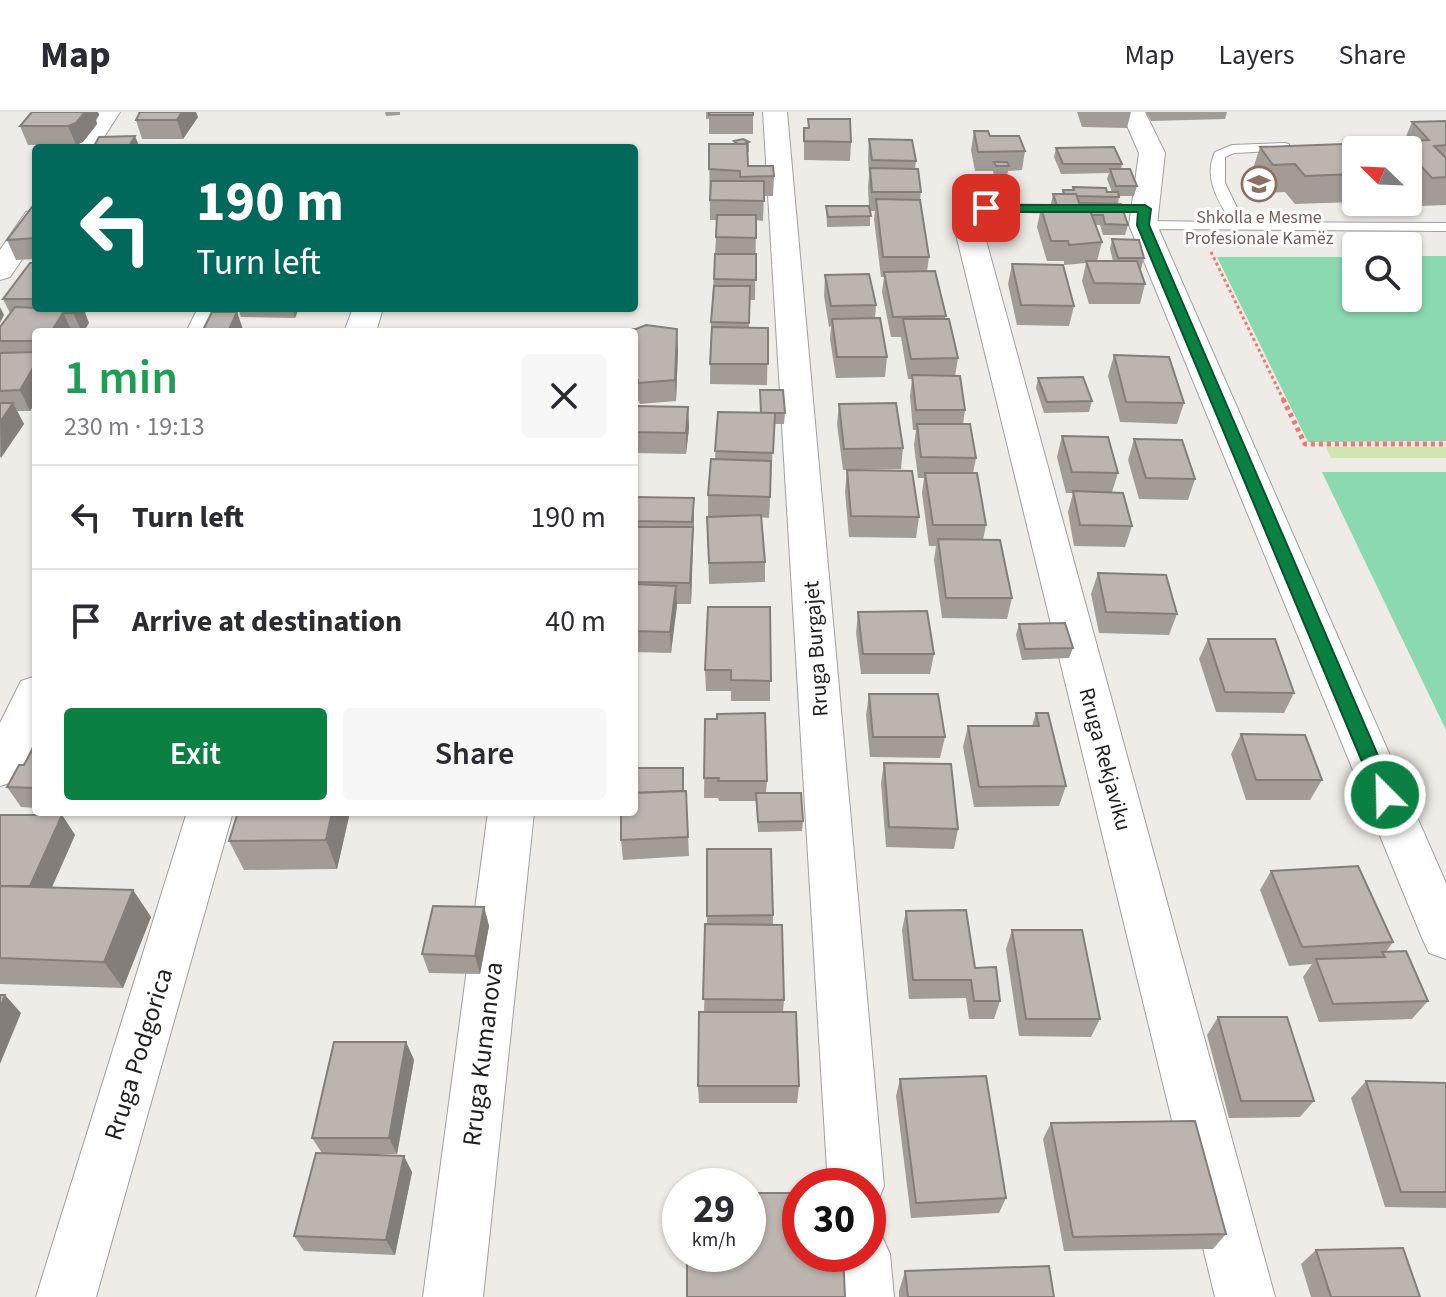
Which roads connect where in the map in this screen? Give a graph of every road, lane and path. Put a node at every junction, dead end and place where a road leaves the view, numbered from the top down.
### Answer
1 (108, 112) edge
2 (775, 112) edge
3 (1133, 112) edge
4 (87, 144) edge
5 (1293, 147) edge
6 (1081, 209) edge
7 (1139, 214) junction
8 (976, 215) joint
9 (32, 224) edge
10 (1240, 226) junction
11 (1446, 227) edge
12 (1224, 252) dead end
13 (0, 271) edge
14 (1446, 444) edge
15 (32, 701) edge
16 (0, 769) edge
17 (209, 816) edge
18 (511, 816) edge
19 (1446, 938) edge
20 (855, 1168) edge
21 (862, 1272) edge
22 (66, 1297) edge
23 (453, 1297) edge
24 (864, 1297) edge
25 (1245, 1297) edge

1 - 4 street
2 - 20 street, Rruga Burgajet
3 - 7 street
5 - 10 lane
6 - 8 lane
7 - 10 lane
7 - 19 street
8 - 25 street, Rruga Rekjaviku
9 - 13 street
10 - 11 lane
12 - 14 path
15 - 16 street
17 - 22 street, Rruga Podgorica
18 - 23 street, Rruga Kumanova
21 - 24 street

